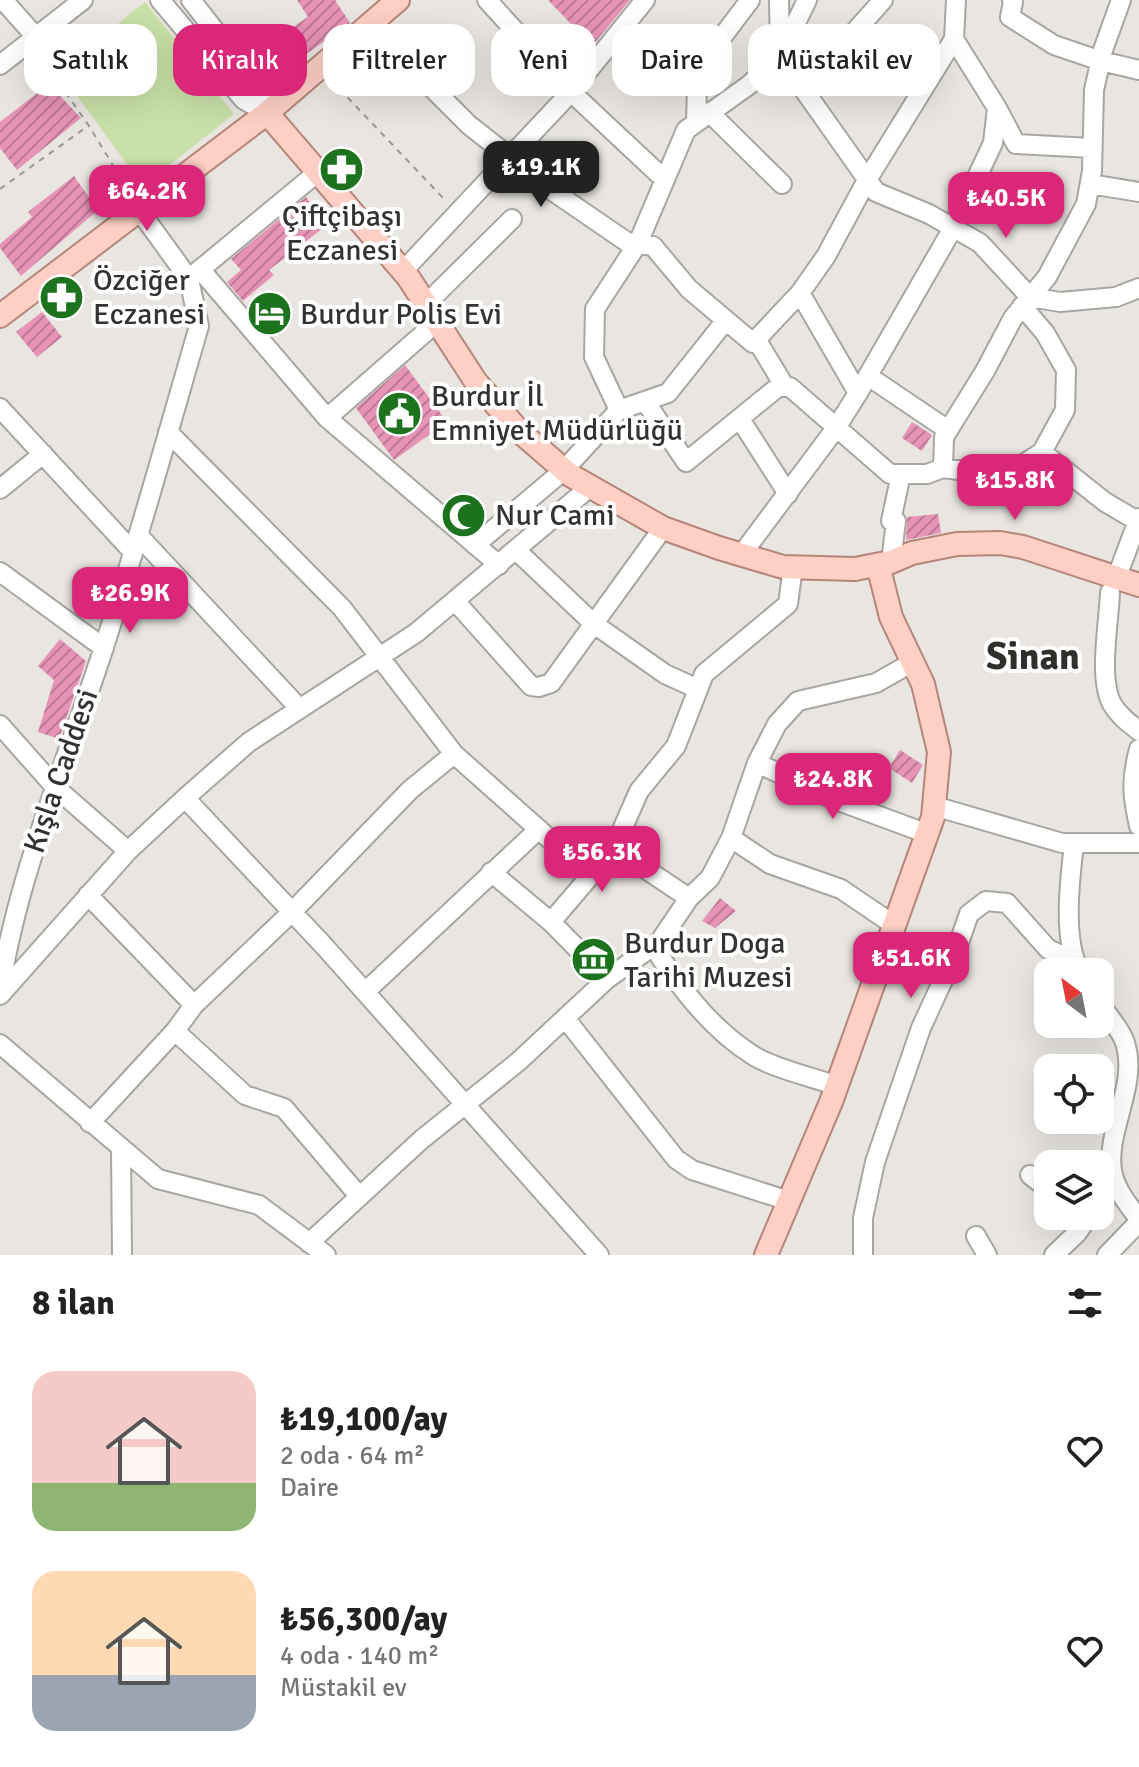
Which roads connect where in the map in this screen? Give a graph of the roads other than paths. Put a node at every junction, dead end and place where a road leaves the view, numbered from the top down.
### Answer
1 (3, 0) edge
2 (83, 0) edge
3 (160, 0) edge
4 (191, 0) edge
5 (398, 0) edge
6 (487, 0) edge
7 (645, 0) edge
8 (750, 0) edge
9 (779, 0) edge
10 (807, 0) edge
11 (883, 0) edge
12 (956, 0) edge
13 (1012, 0) edge
14 (1120, 2) edge
15 (1139, 8) edge
16 (52, 24) edge
17 (370, 24) edge
18 (509, 24) edge
19 (779, 24) edge
20 (795, 24) edge
21 (862, 24) edge
22 (24, 27) edge
23 (954, 39) junction
24 (24, 46) edge
25 (596, 61) edge
26 (1101, 61) junction
27 (0, 65) edge
28 (323, 65) edge
29 (1139, 70) edge
30 (748, 86) edge
31 (440, 96) edge
32 (567, 96) edge
33 (575, 96) edge
34 (809, 96) edge
35 (997, 108) junction
36 (267, 113) junction
37 (703, 117) junction
38 (1092, 148) junction
39 (510, 157) junction
40 (318, 172) junction
41 (664, 179) junction
42 (867, 180) junction
43 (782, 184) dead end
44 (1090, 184) junction
45 (1139, 192) edge
46 (139, 210) junction
47 (512, 219) dead end
48 (953, 228) junction
49 (638, 243) junction
50 (403, 271) junction
51 (195, 274) junction
52 (1139, 288) edge
53 (800, 293) junction
54 (1026, 302) junction
55 (432, 312) junction
56 (0, 316) edge
57 (726, 320) junction
58 (756, 339) junction
59 (868, 376) junction
60 (785, 387) junction
61 (858, 393) junction
62 (645, 401) junction
63 (0, 408) edge
64 (619, 410) junction
65 (327, 418) junction
66 (740, 419) junction
67 (836, 428) junction
68 (948, 430) junction
69 (168, 432) junction
70 (1042, 452) junction
71 (43, 454) junction
72 (943, 468) junction
73 (563, 471) junction
74 (901, 474) junction
75 (590, 487) junction
76 (0, 489) edge
77 (788, 494) junction
78 (1139, 521) edge
79 (663, 528) junction
80 (136, 543) junction
81 (475, 545) junction
82 (516, 550) junction
83 (742, 554) junction
84 (884, 564) junction
85 (499, 565) junction
86 (793, 567) junction
87 (0, 573) edge
88 (1113, 585) junction
89 (1139, 585) edge
90 (455, 601) junction
91 (1139, 601) edge
92 (594, 624) junction
93 (104, 648) junction
94 (380, 655) junction
95 (913, 662) junction
96 (698, 689) junction
97 (299, 708) junction
98 (0, 725) edge
99 (1139, 731) edge
100 (1139, 749) edge
101 (454, 754) junction
102 (757, 763) junction
103 (55, 787) junction
104 (185, 798) junction
105 (934, 806) junction
106 (1139, 826) edge
107 (539, 829) junction
108 (928, 834) junction
109 (731, 838) junction
110 (1139, 843) edge
111 (1074, 844) junction
112 (614, 848) junction
113 (128, 851) junction
114 (491, 872) junction
115 (590, 875) junction
116 (88, 895) junction
117 (689, 898) junction
118 (293, 911) junction
119 (551, 922) junction
120 (894, 925) junction
121 (653, 946) junction
122 (1062, 958) edge
123 (1076, 958) edge
124 (607, 979) junction
125 (0, 989) edge
126 (365, 992) junction
127 (0, 995) edge
128 (194, 1005) junction
129 (565, 1018) junction
130 (1114, 1026) edge
131 (175, 1031) junction
132 (0, 1044) edge
133 (837, 1086) junction
134 (465, 1104) junction
135 (90, 1123) junction
136 (121, 1149) junction
137 (1112, 1150) edge
138 (1030, 1175) dead end
139 (1034, 1178) edge
140 (1114, 1186) edge
141 (359, 1196) junction
142 (789, 1201) junction
143 (1139, 1220) edge
144 (1074, 1230) edge
145 (976, 1236) dead end
146 (309, 1243) junction
147 (122, 1255) edge
148 (326, 1255) edge
149 (599, 1255) edge
150 (766, 1255) edge
151 (863, 1255) edge
152 (987, 1255) edge
153 (1054, 1255) edge
154 (1107, 1255) edge

1 - 22 street
2 - 16 street
3 - 36 street
4 - 36 street
5 - 17 main road
6 - 18 street
7 - 25 street
8 - 37 street
9 - 19 street
10 - 20 street
11 - 21 street
12 - 23 street
13 - 26 street
14 - 15 street
14 - 26 street
23 - 35 street
23 - 42 street
24 - 27 street
26 - 29 street
26 - 38 street
28 - 36 main road
30 - 37 street
31 - 39 street
32 - 39 street
33 - 41 street
34 - 42 street
35 - 38 street
35 - 48 street
36 - 40 main road
36 - 46 main road
37 - 41 street
37 - 43 street
38 - 44 street
39 - 49 street
39 - 50 street
40 - 50 main road
40 - 51 street
41 - 49 street
42 - 48 street
42 - 53 street
44 - 45 street
44 - 54 street
46 - 51 street
46 - 56 main road
47 - 55 street
48 - 54 street
48 - 59 street
49 - 57 street
49 - 64 street
50 - 55 main road
51 - 65 street
51 - 69 street, Kışla Caddesi
52 - 54 street
53 - 58 street
53 - 61 street
54 - 68 street
54 - 70 street
55 - 65 street
55 - 73 main road
57 - 58 street
57 - 62 street
58 - 60 street
59 - 61 street
59 - 68 street
60 - 66 street
60 - 67 street
61 - 67 street
62 - 64 street
62 - 66 street
63 - 71 street
64 - 73 street
65 - 81 street
66 - 77 street
67 - 74 street
67 - 77 street
68 - 72 street
69 - 80 street, Kışla Caddesi
69 - 94 street
70 - 72 street
70 - 78 street
71 - 76 street
71 - 80 street
72 - 74 street
73 - 75 main road
73 - 81 street
74 - 84 street
75 - 79 main road
75 - 82 street
77 - 83 street
78 - 88 street
79 - 83 main road
79 - 92 street
80 - 93 street, Kışla Caddesi
80 - 97 street
81 - 85 street
82 - 85 street
82 - 92 street
83 - 86 main road
84 - 86 main road
84 - 88 main road
84 - 95 main road
85 - 90 street
86 - 96 street
87 - 93 street
88 - 89 main road
88 - 91 main road
88 - 99 street
90 - 92 street
90 - 94 street
92 - 96 street
93 - 103 street, Kışla Caddesi
94 - 97 street
94 - 101 street
95 - 102 street
95 - 105 main road
96 - 112 street
97 - 104 street
98 - 103 street
100 - 106 street
101 - 107 street
101 - 118 street
102 - 108 street
102 - 109 street
103 - 113 street
103 - 125 street, Kışla Caddesi
104 - 113 street
104 - 118 street
105 - 108 main road
105 - 111 street
107 - 114 street
107 - 115 street
108 - 120 main road
109 - 117 street
109 - 120 street
110 - 111 street
111 - 123 street
112 - 115 street
112 - 117 street
113 - 116 street
114 - 119 street
114 - 126 street
115 - 119 street
116 - 127 street
116 - 128 street
117 - 121 street
118 - 126 street
118 - 128 street
119 - 124 street
120 - 133 main road
121 - 124 street
121 - 133 street
122 - 151 street
124 - 129 street
126 - 134 street
128 - 131 street
129 - 134 street
129 - 142 street
130 - 137 street
131 - 135 street
131 - 141 street
132 - 135 street
133 - 142 main road
134 - 141 street
134 - 149 street
135 - 136 street
136 - 146 street
136 - 147 street
138 - 139 street
140 - 143 street
141 - 146 street
142 - 150 main road
143 - 154 street
144 - 153 street
145 - 152 street
146 - 148 street

